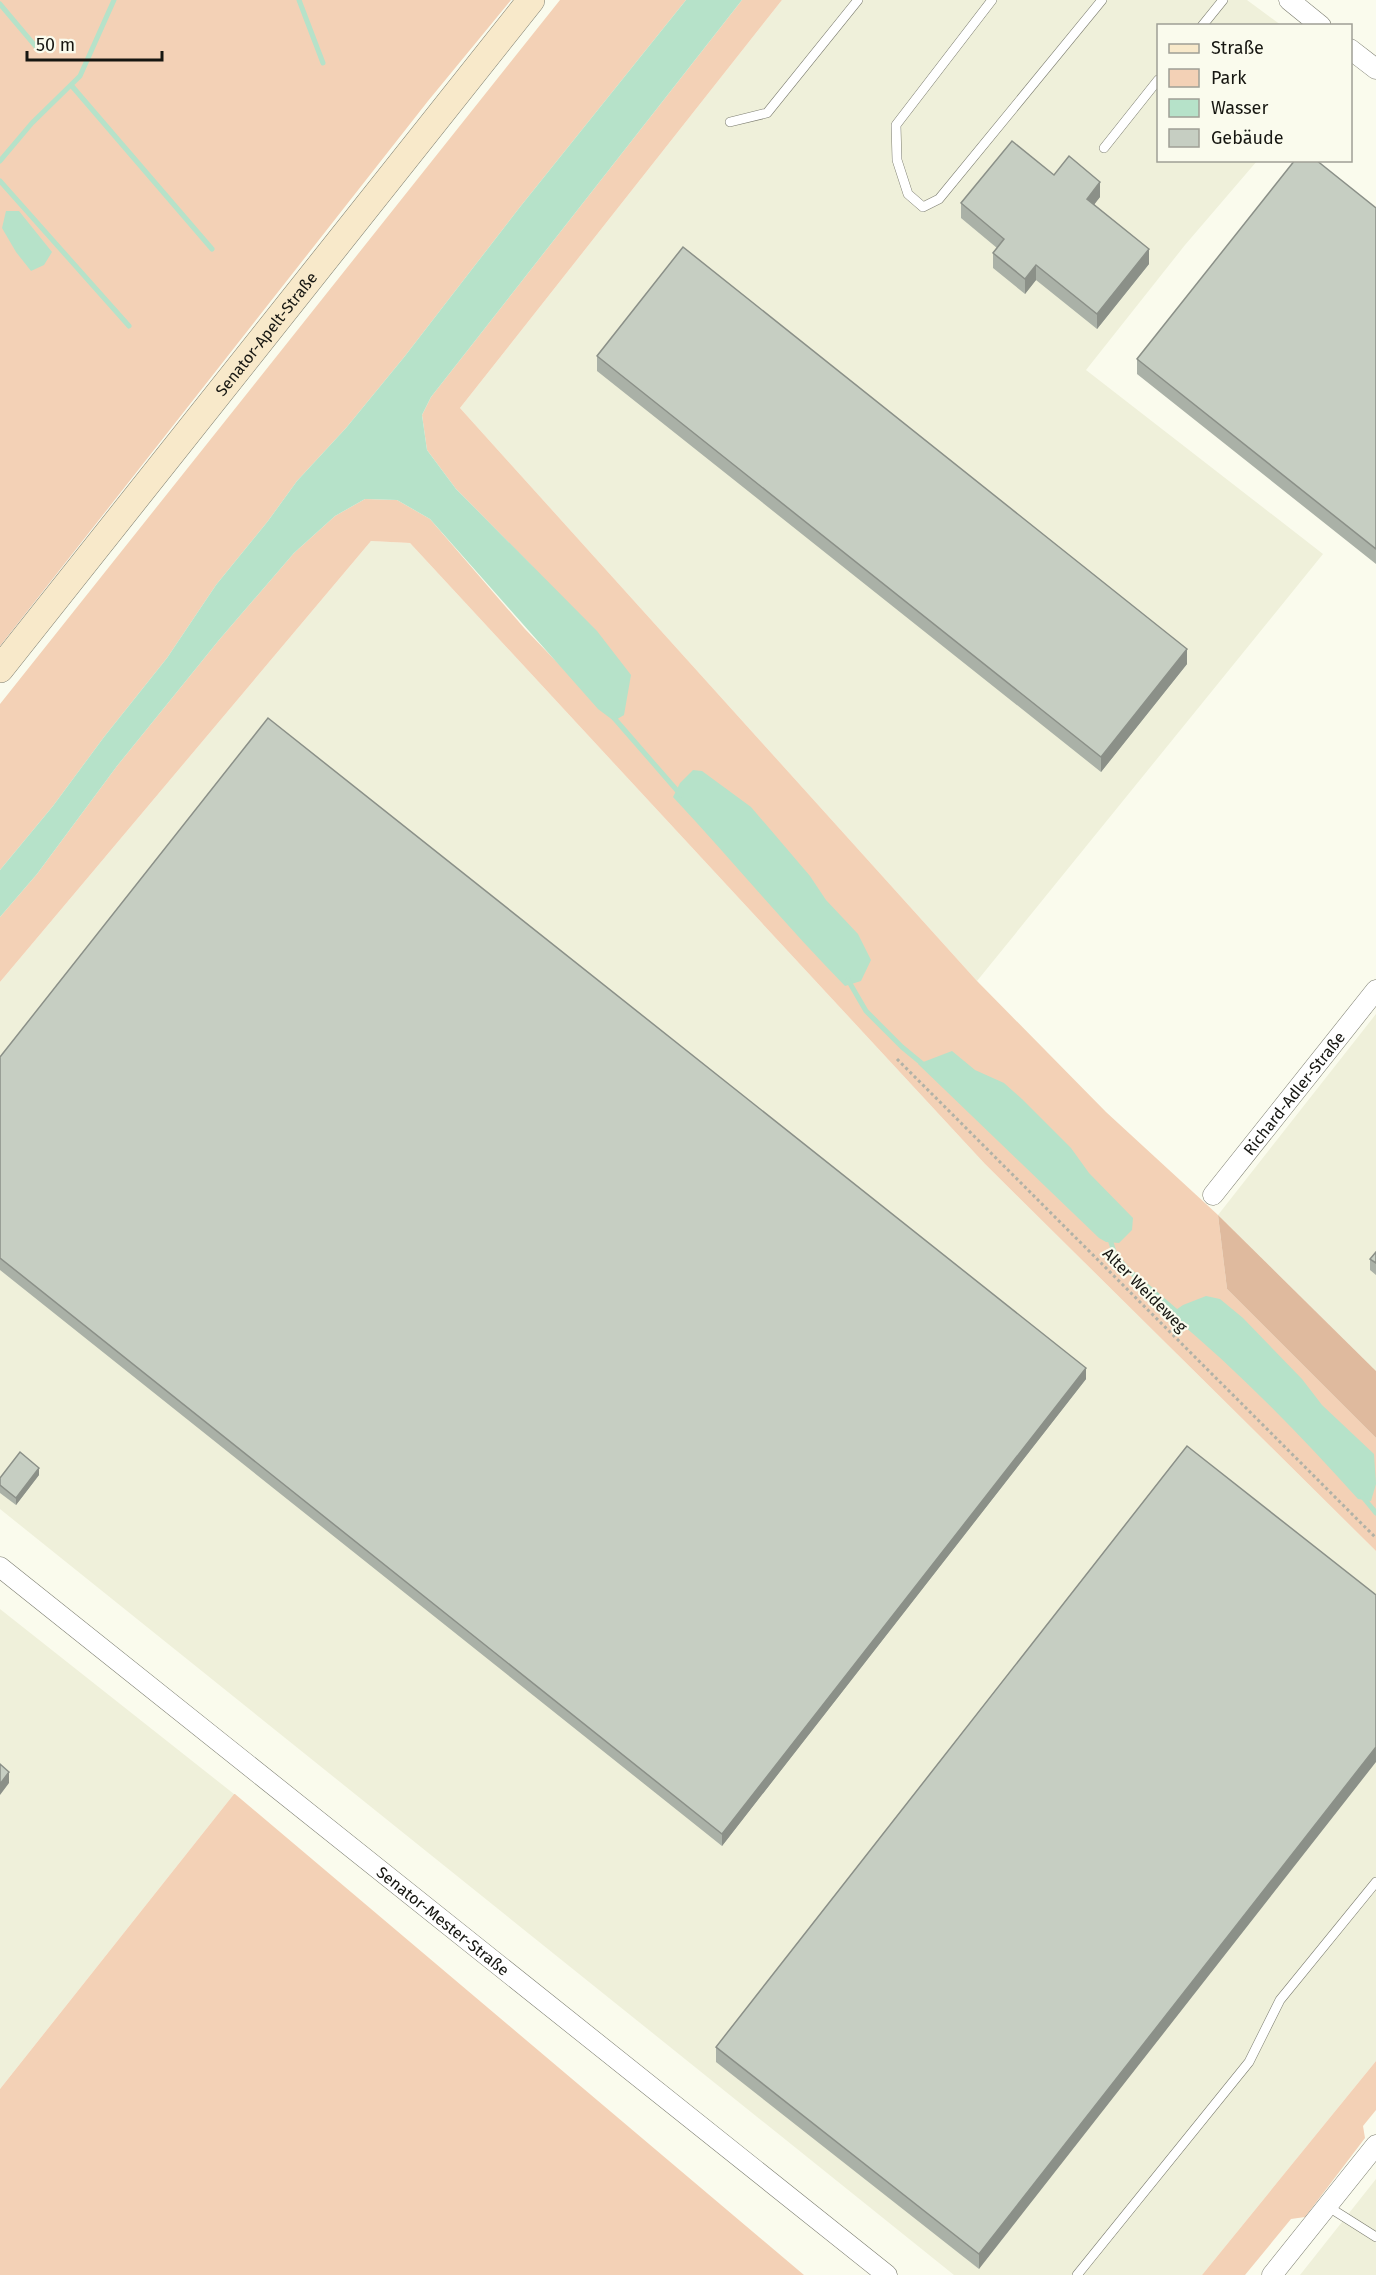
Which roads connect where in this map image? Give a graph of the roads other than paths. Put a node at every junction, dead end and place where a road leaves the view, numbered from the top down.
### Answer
1 (531, 0) edge
2 (858, 0) edge
3 (991, 0) edge
4 (1102, 0) edge
5 (1223, 0) edge
6 (1289, 0) edge
7 (1204, 24) edge
8 (1319, 24) edge
9 (1352, 51) edge
10 (1376, 69) edge
11 (1157, 81) edge
12 (730, 122) dead end
13 (1104, 148) dead end
14 (0, 669) edge
15 (1376, 990) edge
16 (1213, 1195) dead end
17 (0, 1567) edge
18 (1376, 1882) edge
19 (1376, 2145) edge
20 (1327, 2206) junction
21 (1376, 2237) edge
22 (887, 2275) edge
23 (1077, 2275) edge
24 (1272, 2275) edge

1 - 14 street, Senator-Apelt-Straße
2 - 12 lane
3 - 4 lane
5 - 7 lane
6 - 8 street
9 - 10 street
11 - 13 lane
15 - 16 street, Richard-Adler-Straße
17 - 22 street, Senator-Mester-Straße
18 - 23 lane
19 - 20 street
20 - 21 lane
20 - 24 street

